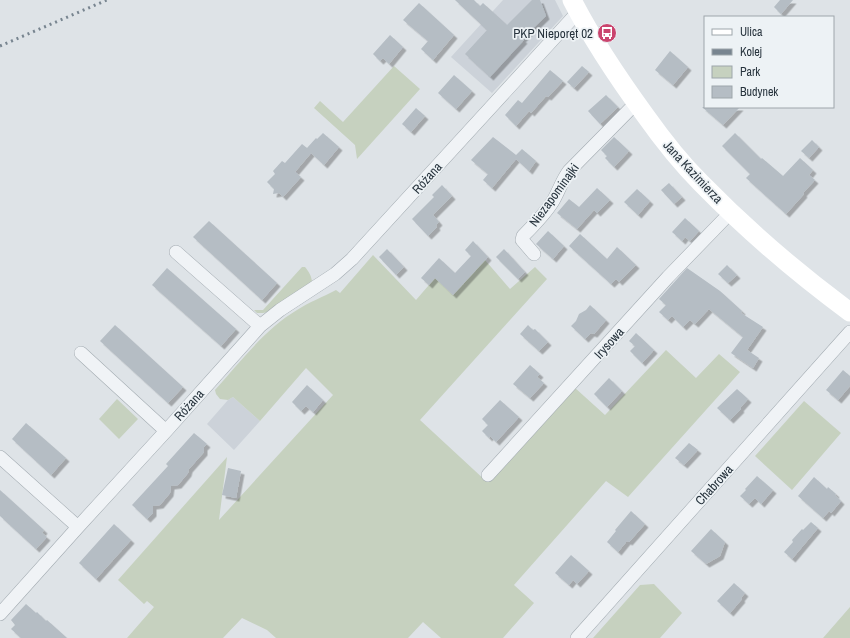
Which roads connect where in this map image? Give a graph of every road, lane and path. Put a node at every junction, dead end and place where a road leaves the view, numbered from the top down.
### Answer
1 (575, 6) edge
2 (636, 103) junction
3 (731, 212) junction
4 (176, 252) dead end
5 (534, 254) dead end
6 (850, 312) edge
7 (260, 326) junction
8 (850, 332) edge
9 (81, 353) dead end
10 (166, 431) junction
11 (0, 457) edge
12 (488, 475) dead end
13 (78, 526) junction
14 (0, 614) edge
15 (577, 638) edge

1 - 2 main road, Jana Kazimierza
1 - 7 street, Różana
2 - 3 main road, Jana Kazimierza
2 - 5 street, Niezapominajki
3 - 6 main road, Jana Kazimierza
3 - 12 street, Irysowa
4 - 7 street
7 - 10 street, Różana
8 - 15 street, Chabrowa
9 - 10 street, Różana
10 - 13 street, Różana
11 - 13 street
13 - 14 street, Różana

